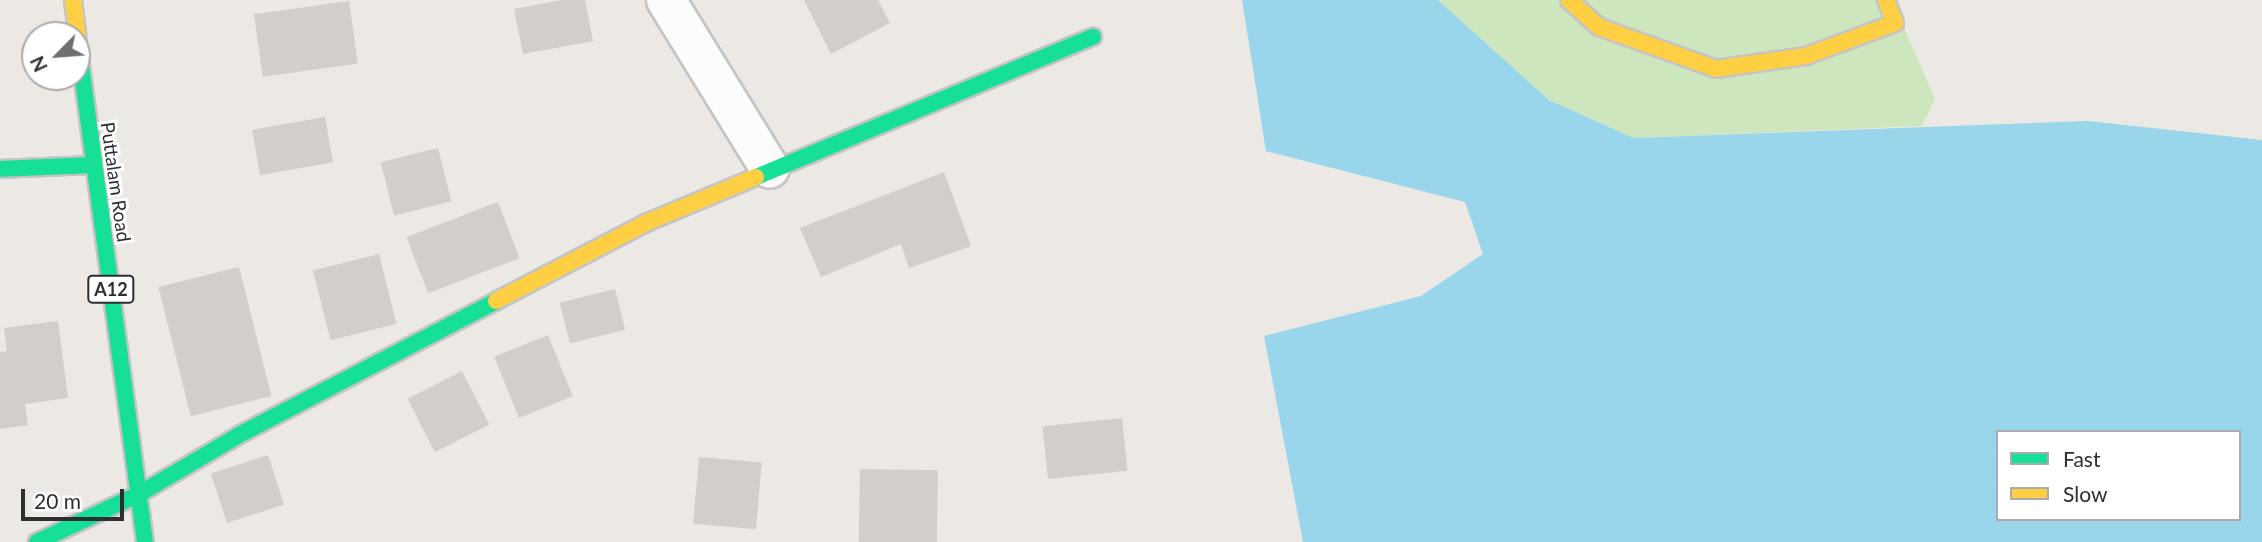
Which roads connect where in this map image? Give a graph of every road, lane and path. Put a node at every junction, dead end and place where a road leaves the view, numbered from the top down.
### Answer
1 (73, 0) edge
2 (666, 0) edge
3 (1569, 0) edge
4 (1886, 0) edge
5 (75, 21) edge
6 (1093, 37) dead end
7 (83, 91) edge
8 (91, 166) junction
9 (0, 169) edge
10 (770, 169) junction
11 (139, 494) junction
12 (37, 542) edge
13 (145, 542) edge

1 - 5 main road, Puttalam Road / A12
2 - 10 street
3 - 4 main road
6 - 10 main road
7 - 8 main road, Puttalam Road / A12
8 - 9 main road
8 - 11 main road, Puttalam Road / A12
10 - 11 main road
11 - 12 main road
11 - 13 main road, Puttalam Road / A12

